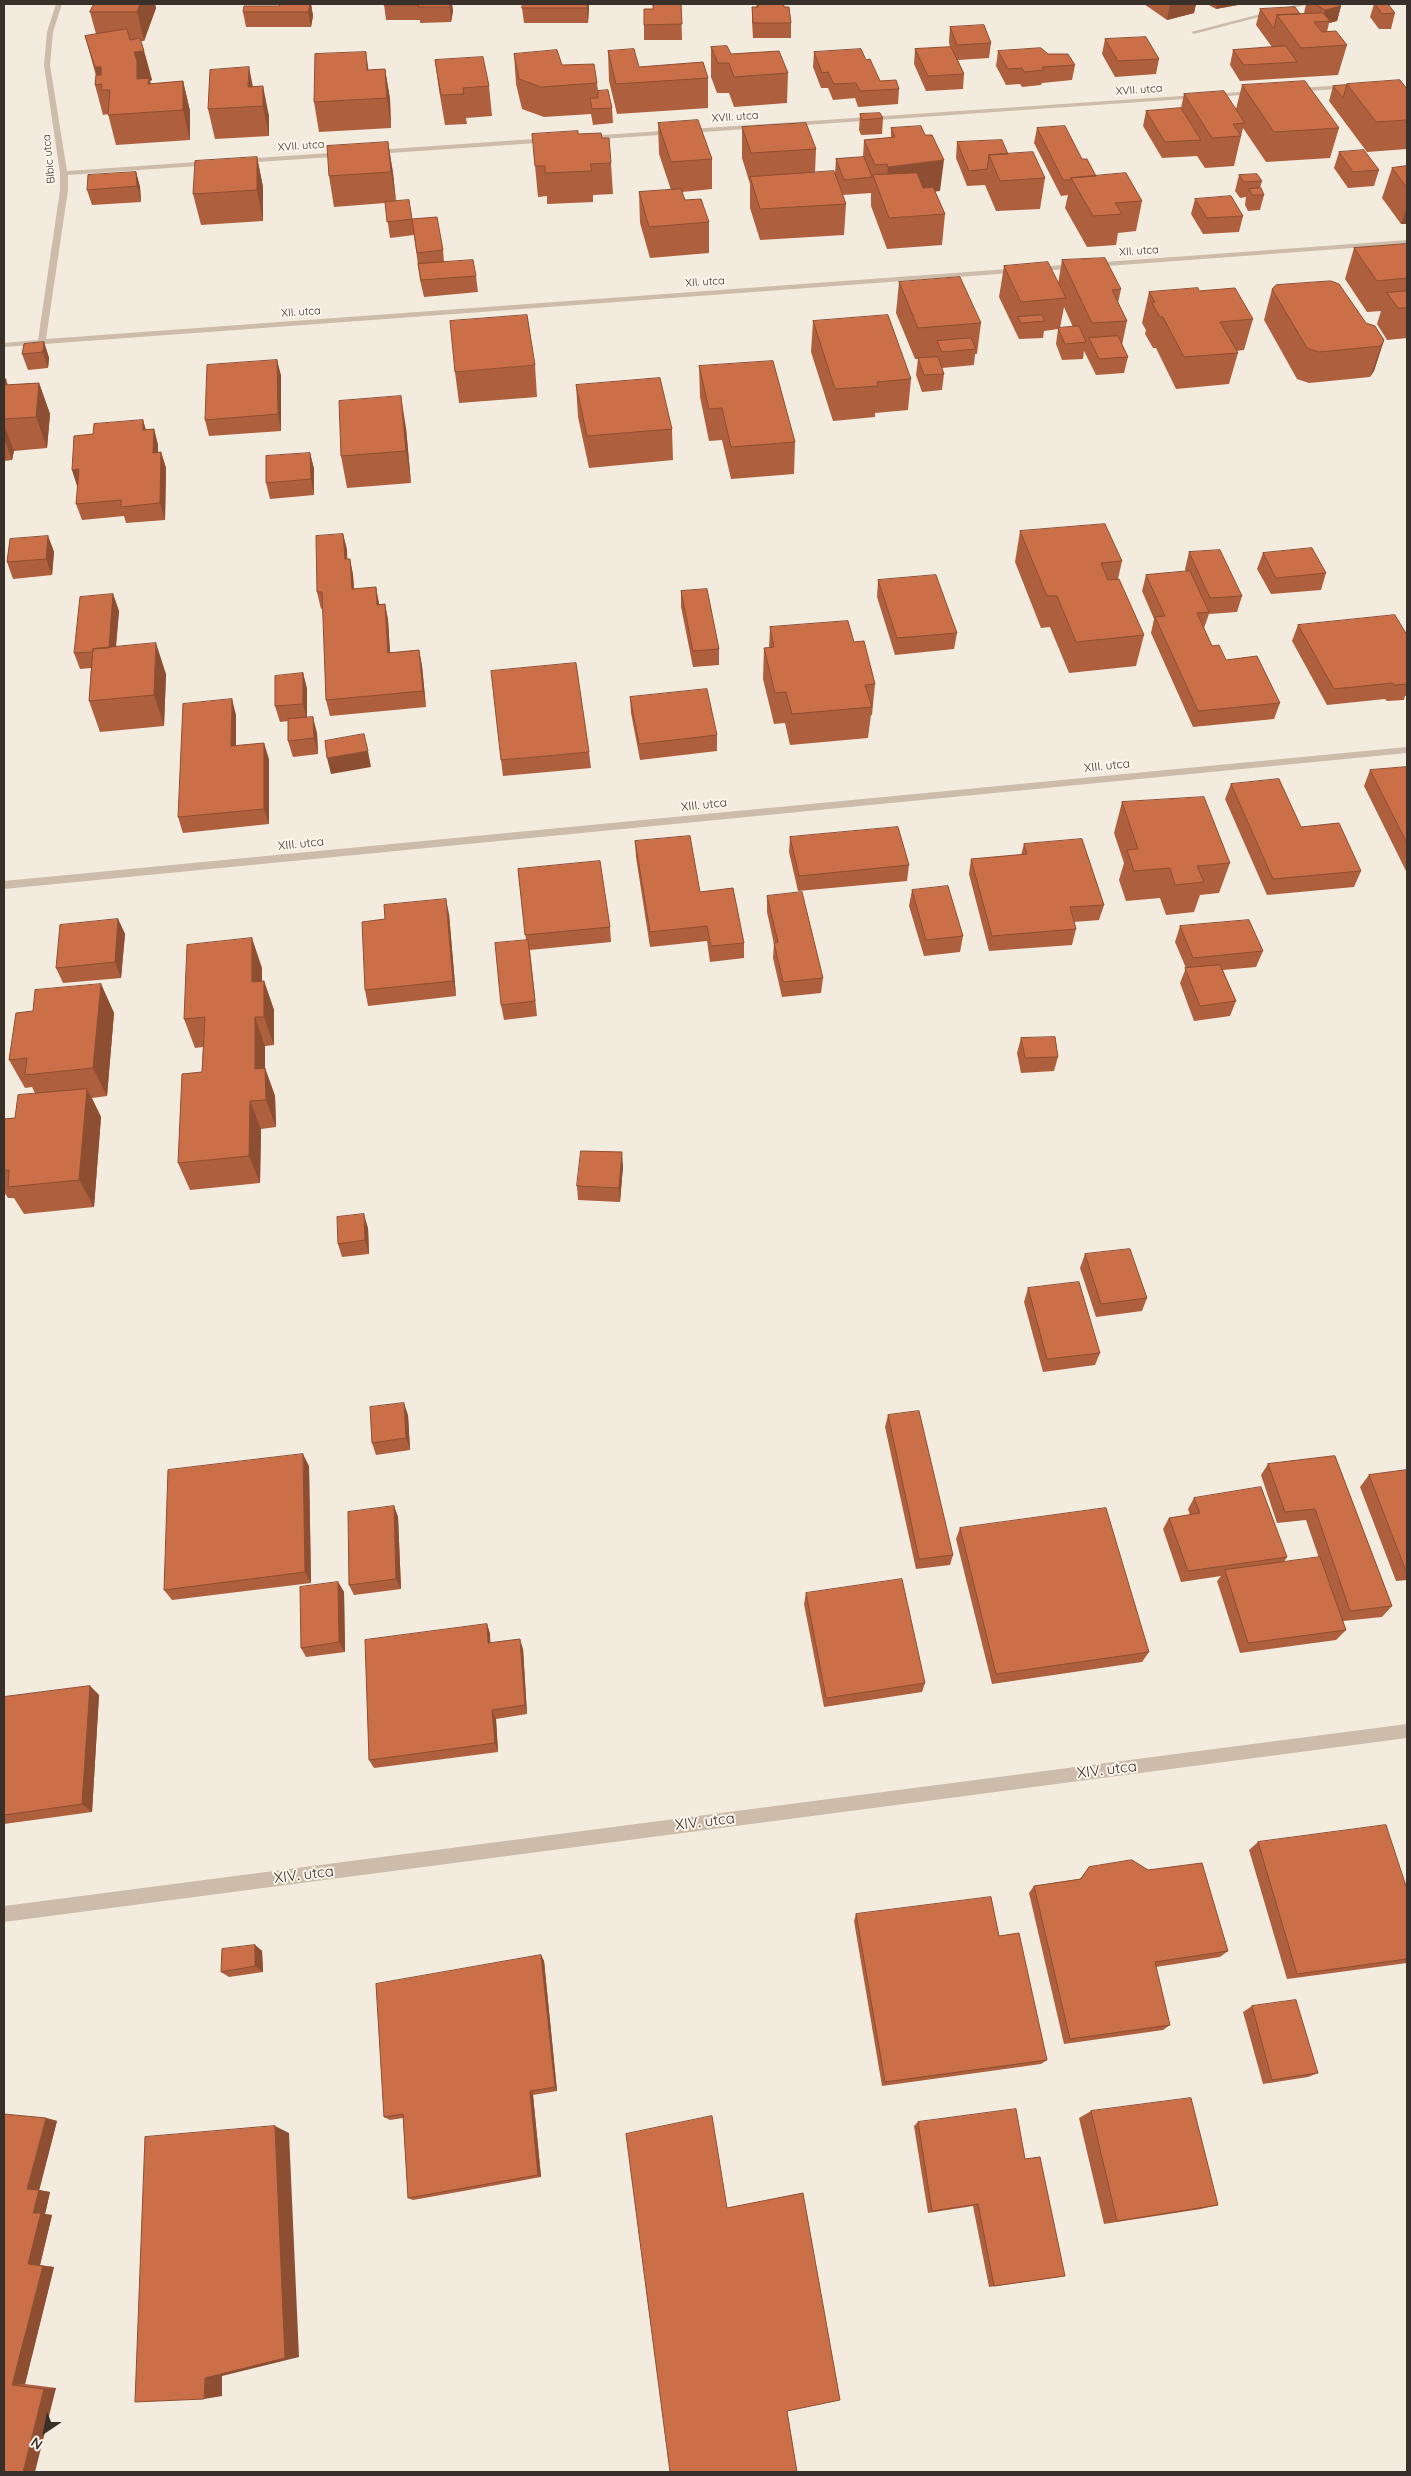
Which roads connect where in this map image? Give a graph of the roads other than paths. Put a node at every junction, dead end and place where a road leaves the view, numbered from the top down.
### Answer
1 (59, 4) edge
2 (1306, 4) edge
3 (1194, 32) dead end
4 (1358, 86) edge
5 (1290, 91) edge
6 (1260, 93) edge
7 (582, 138) edge
8 (562, 140) edge
9 (355, 153) edge
10 (365, 153) edge
11 (237, 161) edge
12 (217, 163) edge
13 (64, 173) junction
14 (1407, 242) edge
15 (42, 342) junction
16 (4, 345) edge
17 (1407, 750) edge
18 (4, 885) edge
19 (1407, 1731) edge
20 (4, 1914) edge

1 - 13 street, Bíbic utca
2 - 3 street
4 - 5 street
6 - 7 street, XVII. utca
8 - 10 street
9 - 11 street, XVII. utca
12 - 13 street
13 - 15 street, Bíbic utca
14 - 15 street, XII. utca
15 - 16 street, XII. utca
17 - 18 street, XIII. utca
19 - 20 street, XIV. utca

